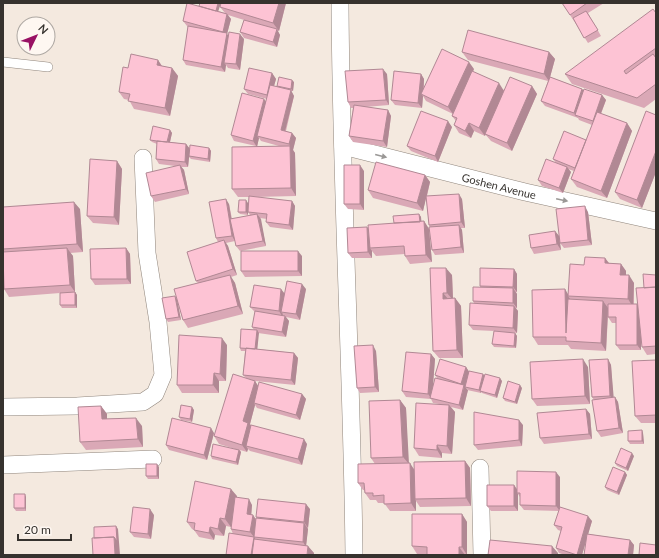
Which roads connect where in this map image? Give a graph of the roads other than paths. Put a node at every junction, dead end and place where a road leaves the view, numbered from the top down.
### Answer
1 (340, 3) edge
2 (3, 62) edge
3 (48, 67) dead end
4 (343, 146) junction
5 (143, 158) dead end
6 (656, 221) edge
7 (3, 407) edge
8 (153, 459) dead end
9 (3, 465) edge
10 (480, 468) dead end
11 (354, 555) edge
12 (482, 555) edge

1 - 4 street
2 - 3 lane
4 -> 6 street, Goshen Avenue
4 - 11 street
5 - 7 street
8 - 9 street
10 - 12 street

